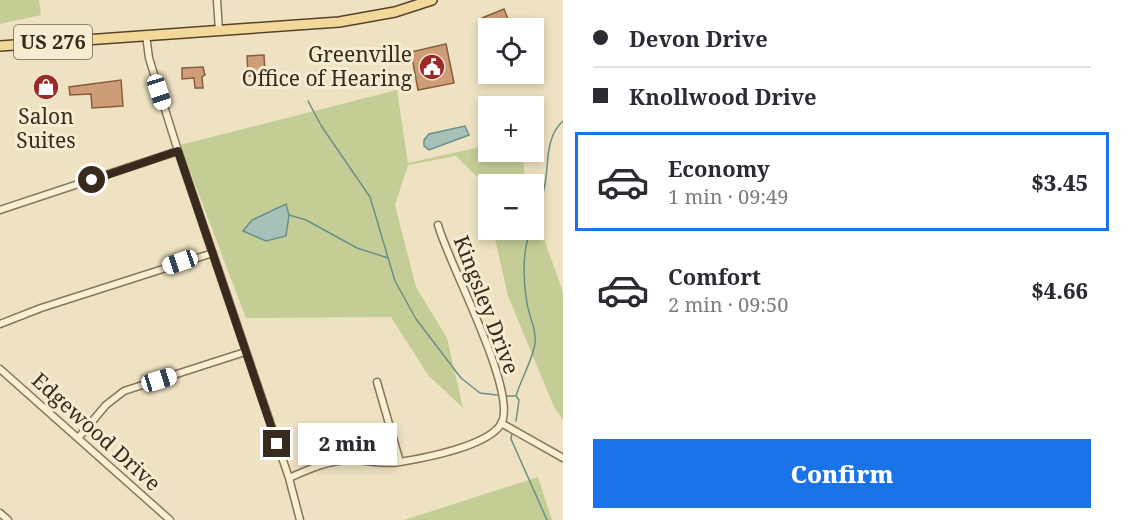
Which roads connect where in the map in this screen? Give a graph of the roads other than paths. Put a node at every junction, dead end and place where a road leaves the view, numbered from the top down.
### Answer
1 (217, 0) edge
2 (432, 0) edge
3 (219, 31) junction
4 (146, 36) junction
5 (0, 46) edge
6 (178, 151) junction
7 (0, 210) edge
8 (438, 225) dead end
9 (213, 253) junction
10 (0, 324) edge
11 (245, 352) junction
12 (0, 369) edge
13 (377, 382) dead end
14 (501, 423) junction
15 (79, 437) junction
16 (563, 458) edge
17 (400, 462) junction
18 (288, 478) junction
19 (0, 513) edge
20 (8, 520) edge
21 (170, 520) edge
22 (300, 520) edge

1 - 3 street
2 - 3 main road, US 276
3 - 4 main road, US 276
4 - 5 main road, US 276
4 - 6 street
6 - 7 street
6 - 9 street
8 - 14 street, Kingsley Drive
9 - 10 street
9 - 11 street
11 - 15 street
11 - 18 street
12 - 15 street, Edgewood Drive
13 - 17 street
14 - 16 street
14 - 17 street
15 - 21 street, Edgewood Drive
17 - 18 street
18 - 22 street
19 - 20 street

